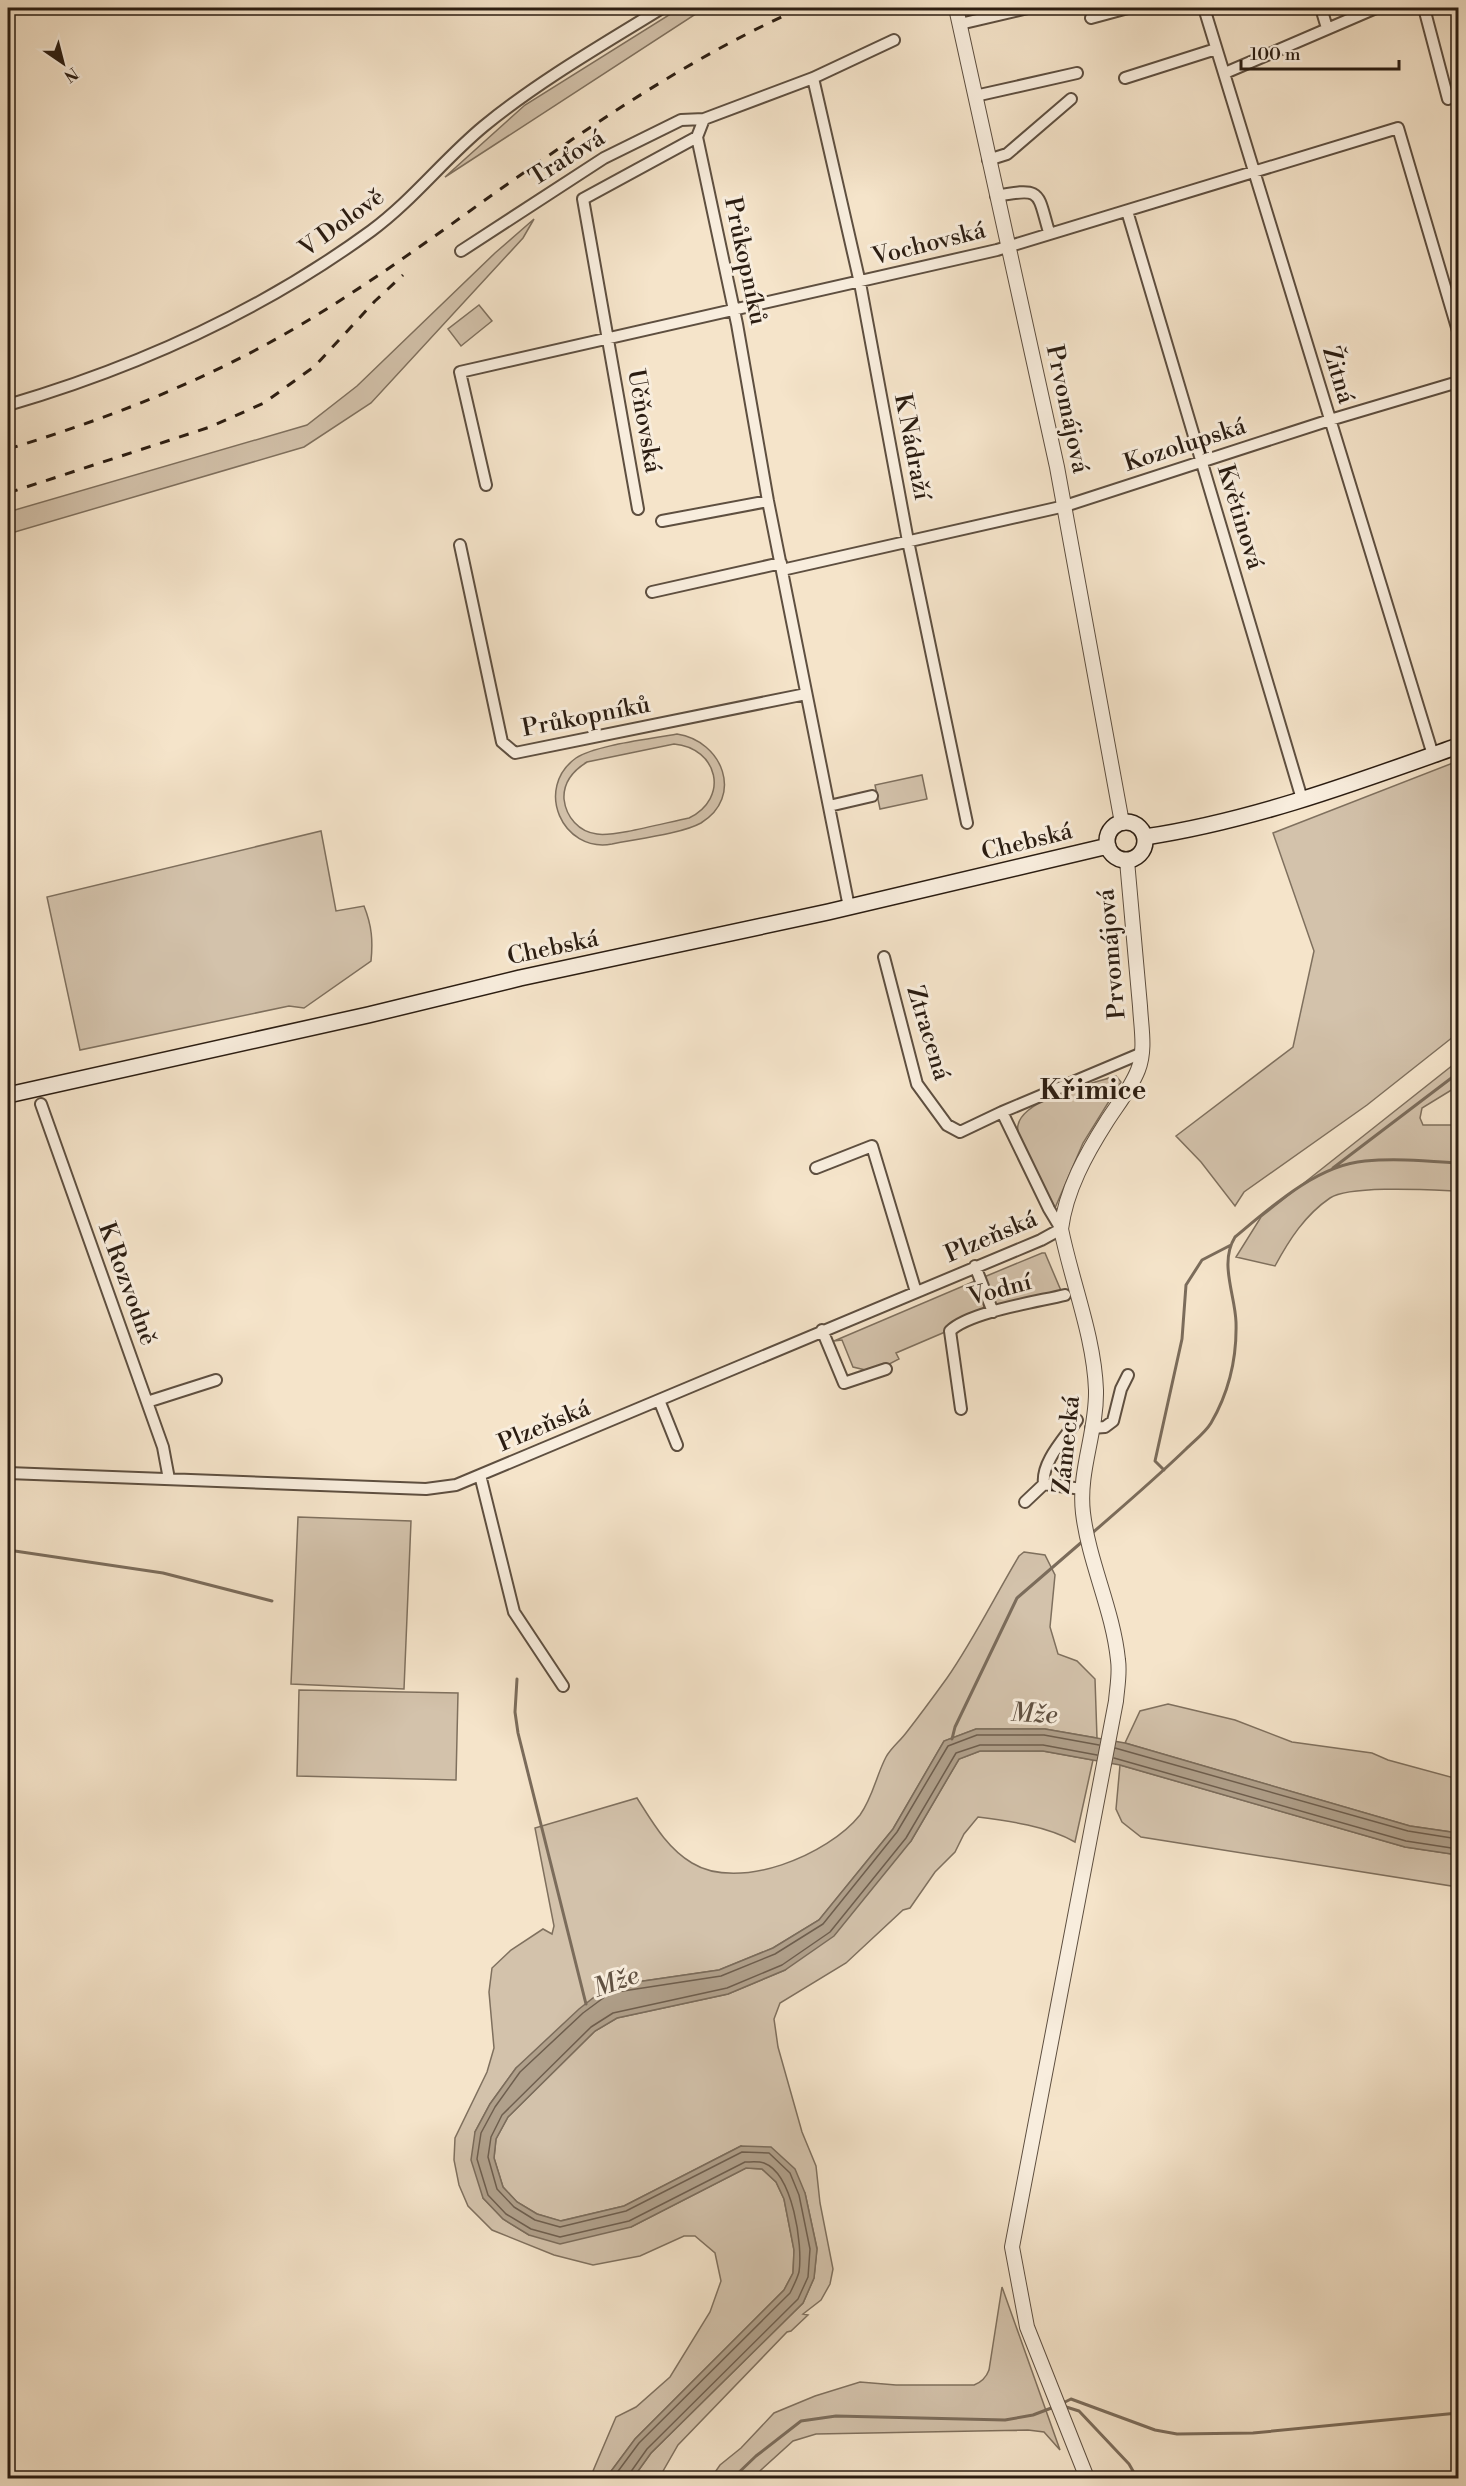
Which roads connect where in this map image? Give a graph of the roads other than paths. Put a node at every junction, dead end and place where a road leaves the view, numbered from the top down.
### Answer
1 (662, 8) edge
2 (956, 8) edge
3 (1028, 8) edge
4 (1128, 8) edge
5 (1204, 8) edge
6 (1321, 8) edge
7 (1376, 8) edge
8 (1424, 8) edge
9 (1091, 18) dead end
10 (960, 24) junction
11 (1327, 28) junction
12 (894, 40) dead end
13 (1216, 49) junction
14 (1077, 73) dead end
15 (1225, 73) junction
16 (813, 78) junction
17 (1125, 78) dead end
18 (975, 96) junction
19 (1071, 99) dead end
20 (1448, 99) dead end
21 (704, 118) junction
22 (698, 137) junction
23 (988, 160) junction
24 (1254, 172) junction
25 (996, 196) junction
26 (583, 199) joint
27 (1127, 211) junction
28 (1048, 232) junction
29 (1008, 247) junction
30 (461, 251) dead end
31 (860, 282) junction
32 (734, 310) junction
33 (1458, 331) edge
34 (609, 339) junction
35 (1458, 382) edge
36 (8, 405) edge
37 (1330, 420) junction
38 (1202, 462) junction
39 (486, 485) dead end
40 (768, 501) junction
41 (1065, 506) junction
42 (638, 509) dead end
43 (662, 520) dead end
44 (908, 541) junction
45 (460, 545) dead end
46 (781, 566) junction
47 (652, 592) dead end
48 (806, 694) junction
49 (1458, 746) edge
50 (1433, 755) junction
51 (872, 796) dead end
52 (1302, 800) junction
53 (829, 806) junction
54 (967, 823) dead end
55 (1122, 823) junction
56 (1144, 837) junction
57 (1108, 846) junction
58 (1127, 860) junction
59 (849, 907) junction
60 (884, 957) dead end
61 (1142, 1049) junction
62 (8, 1095) edge
63 (41, 1104) dead end
64 (1002, 1112) junction
65 (816, 1168) dead end
66 (1061, 1229) junction
67 (975, 1266) junction
68 (916, 1292) junction
69 (1065, 1295) dead end
70 (993, 1312) junction
71 (822, 1330) junction
72 (886, 1369) dead end
73 (1128, 1375) dead end
74 (216, 1380) dead end
75 (659, 1400) junction
76 (147, 1402) junction
77 (961, 1409) dead end
78 (1077, 1420) dead end
79 (1091, 1428) junction
80 (677, 1445) dead end
81 (8, 1473) edge
82 (480, 1475) junction
83 (169, 1479) junction
84 (1044, 1484) junction
85 (1082, 1489) junction
86 (1025, 1502) dead end
87 (563, 1686) dead end
88 (1087, 2478) edge

1 - 36 street, V Dolově
2 - 10 street, Prvomájová
3 - 10 street
4 - 9 street
5 - 13 street, Žitná
6 - 11 street
7 - 11 street
8 - 20 street
10 - 18 street, Prvomájová
11 - 15 street
12 - 16 street, Traťová
13 - 15 street, Žitná
13 - 17 street
14 - 18 street
15 - 24 street, Žitná
16 - 21 street, Traťová
16 - 31 street, K Nádraží
18 - 23 street, Prvomájová
19 - 23 street
21 - 22 street
21 - 30 street, Traťová
22 - 26 street, Traťová
22 - 32 street, Průkopníků
23 - 25 street, Prvomájová
24 - 27 street, Vochovská
24 - 33 street, Vochovská
24 - 37 street, Žitná
25 - 28 street
25 - 29 street, Prvomájová
26 - 34 street, Učňovská
27 - 28 street, Vochovská
27 - 38 street, Květinová
28 - 29 street, Vochovská
29 - 31 street, Vochovská
29 - 41 street, Prvomájová
31 - 32 street, Vochovská
31 - 44 street, K Nádraží
32 - 34 street, Vochovská
32 - 40 street, Průkopníků
34 - 39 street, Učňovská
34 - 42 street, Učňovská
35 - 37 street, Kozolupská
37 - 38 street, Kozolupská
37 - 50 street, Žitná
38 - 41 street, Kozolupská
38 - 52 street, Květinová
40 - 43 street
40 - 46 street, Průkopníků
41 - 44 street, Kozolupská
41 - 55 street, Prvomájová
44 - 46 street, Kozolupská
44 - 54 street, K Nádraží
45 - 48 street, Průkopníků
46 - 47 street, Kozolupská
46 - 48 street, Průkopníků
48 - 53 street, Průkopníků
49 - 50 main road
50 - 52 main road
51 - 53 street
52 - 56 main road
53 - 59 street, Průkopníků
55 - 56 main road
55 - 57 main road
56 - 58 main road
57 - 58 main road
57 - 59 main road, Chebská
58 - 61 street, Prvomájová
59 - 62 main road, Chebská
60 - 64 street, Ztracená
61 - 64 street
61 - 66 street
63 - 76 street, K Rozvodně
64 - 66 street
65 - 68 street
66 - 67 street, Plzeňská
66 - 79 street, Zámecká
67 - 68 street, Plzeňská
67 - 70 street
68 - 71 street, Plzeňská
69 - 70 street, Vodní
70 - 77 street, Vodní
71 - 72 street
71 - 75 street, Plzeňská
73 - 79 street
74 - 76 street
75 - 80 street
75 - 82 street, Plzeňská
76 - 83 street, K Rozvodně
78 - 84 street
79 - 85 street, Zámecká
81 - 83 street, Plzeňská
82 - 83 street, Plzeňská
82 - 87 street
84 - 85 street
84 - 86 street
85 - 88 street, Zámecká

